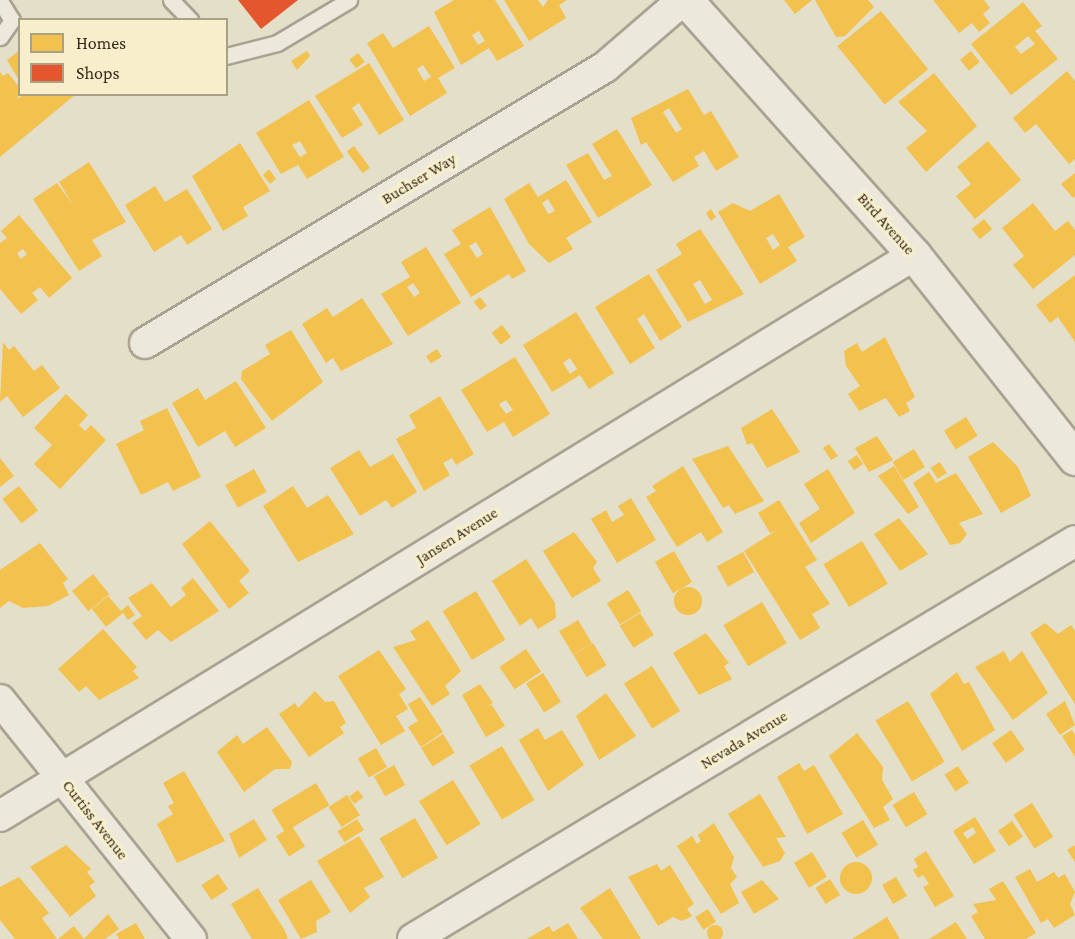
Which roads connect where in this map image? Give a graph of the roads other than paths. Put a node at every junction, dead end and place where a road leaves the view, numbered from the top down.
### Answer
1 (171, 0) edge
2 (349, 0) edge
3 (684, 0) edge
4 (0, 1) edge
5 (188, 18) edge
6 (0, 37) edge
7 (228, 55) edge
8 (914, 255) junction
9 (145, 343) dead end
10 (1075, 458) edge
11 (1075, 541) edge
12 (0, 700) edge
13 (63, 778) junction
14 (0, 816) edge
15 (191, 939) edge
16 (413, 939) edge

1 - 5 lane
2 - 7 lane
3 - 8 main road, Bird Avenue
3 - 9 street, Buchser Way
4 - 6 lane
8 - 10 main road, Bird Avenue
8 - 13 street, Jansen Avenue
11 - 16 street, Nevada Avenue
12 - 13 street, Curtiss Avenue
13 - 14 street, Jansen Avenue
13 - 15 street, Curtiss Avenue

